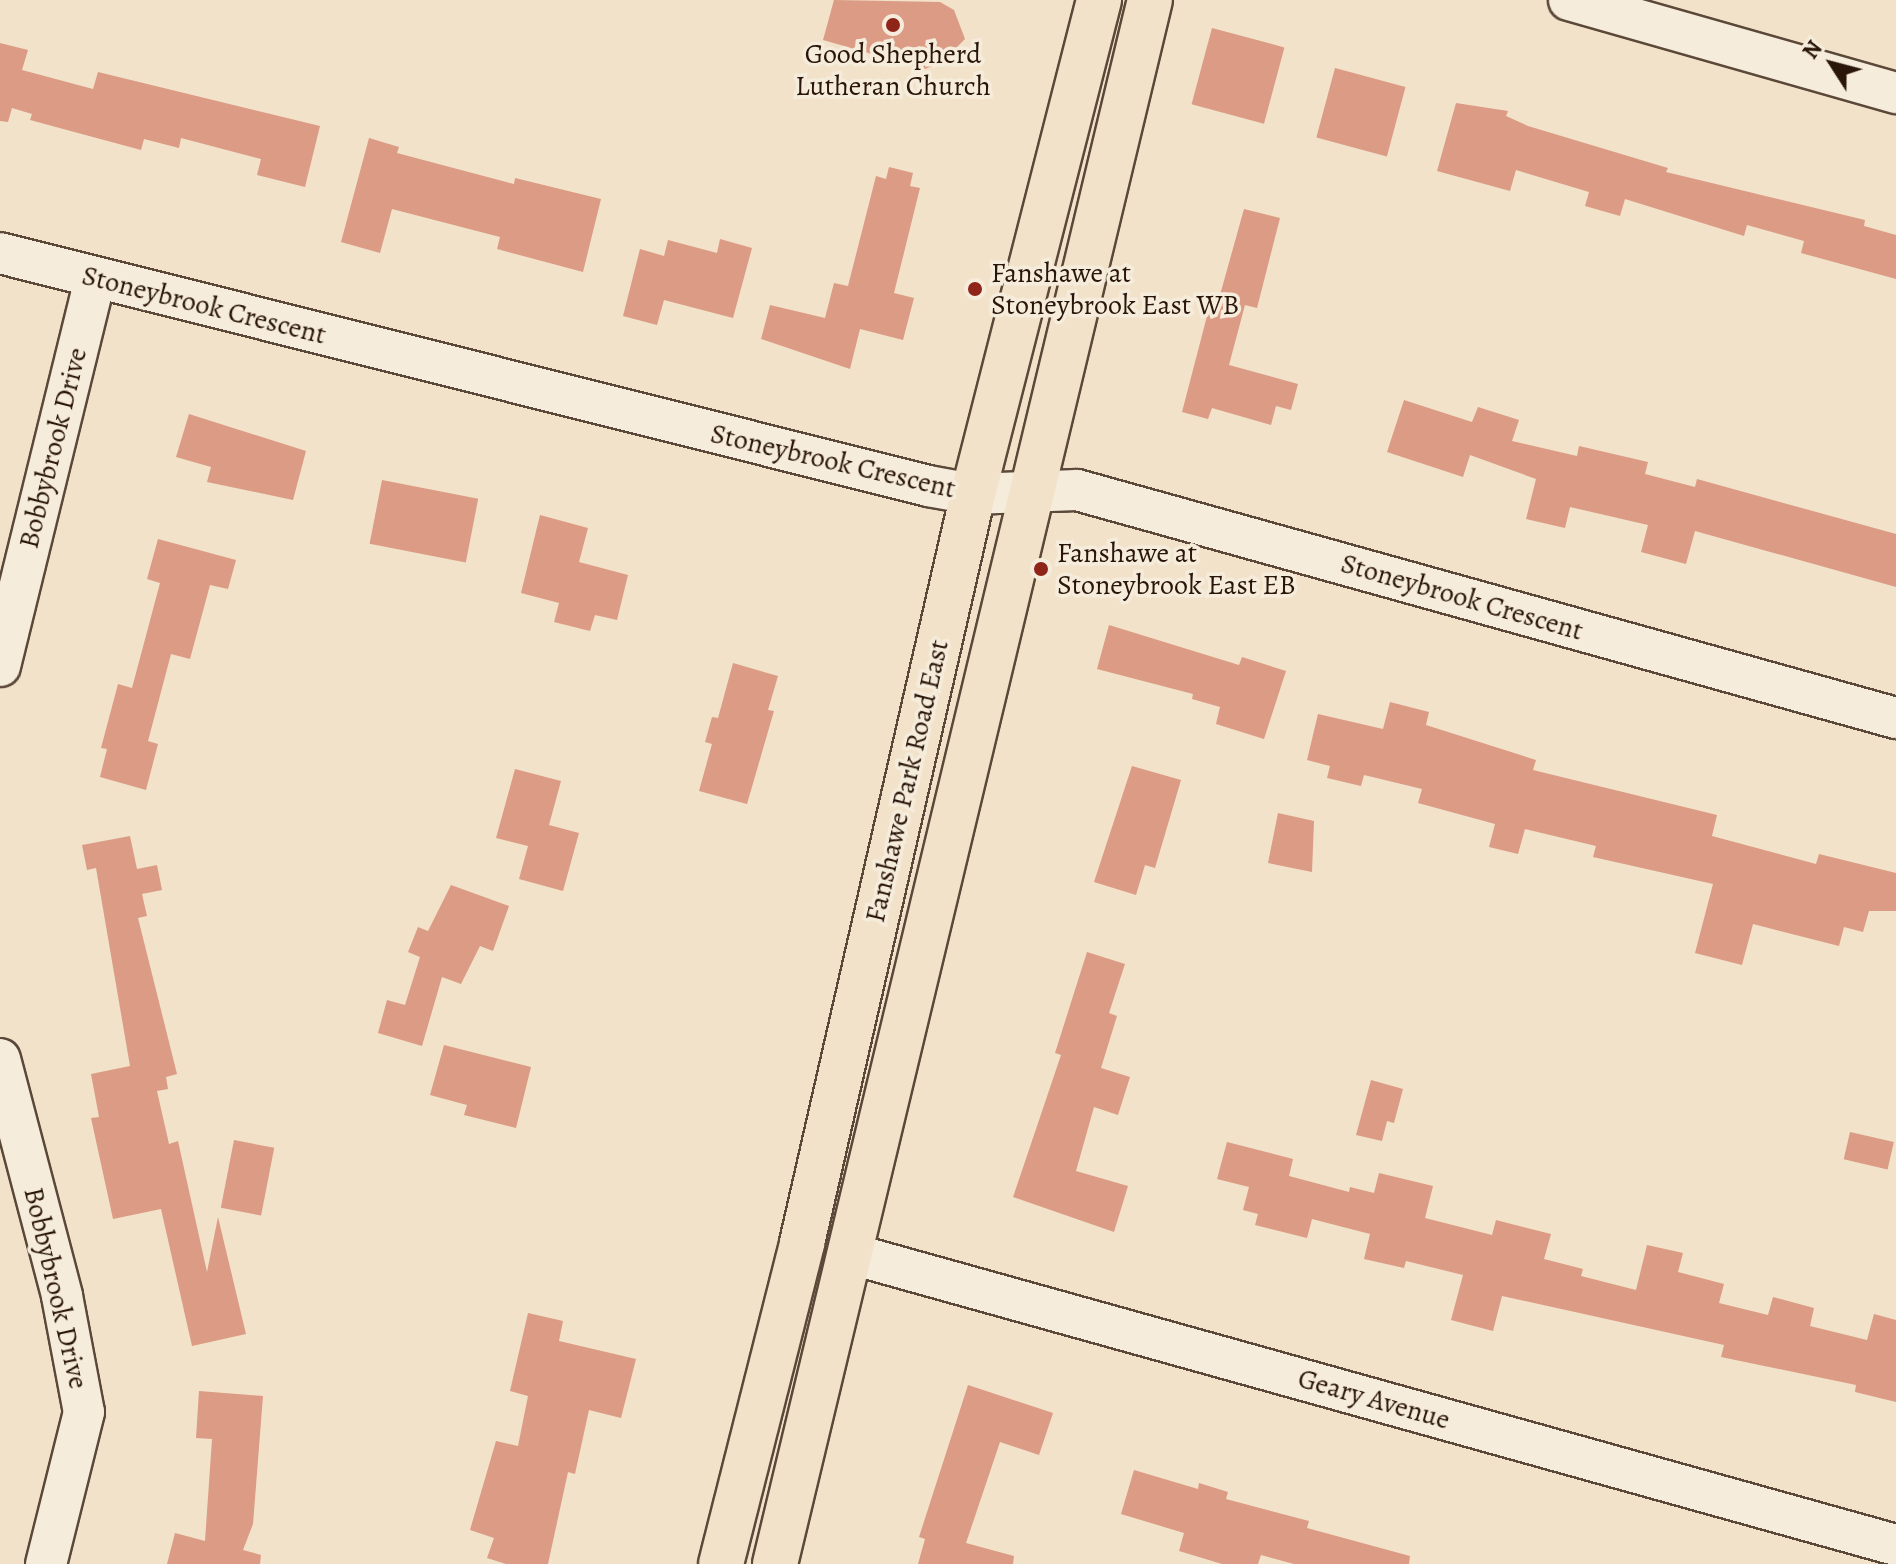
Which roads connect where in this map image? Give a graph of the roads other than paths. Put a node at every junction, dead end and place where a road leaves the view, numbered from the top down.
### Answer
1 (1099, 0) edge
2 (1150, 0) edge
3 (1569, 0) edge
4 (1896, 93) edge
5 (0, 253) edge
6 (95, 278) junction
7 (1032, 489) junction
8 (973, 494) junction
9 (0, 666) edge
10 (1896, 718) edge
11 (0, 1059) edge
12 (852, 1254) junction
13 (1896, 1545) edge
14 (46, 1564) edge
15 (721, 1564) edge
16 (775, 1564) edge

1 - 8 main road, Fanshawe Park Road East
2 - 7 main road, Fanshawe Park Road East
3 - 4 street
5 - 6 street, Stoneybrook Crescent
6 - 8 street, Stoneybrook Crescent
6 - 9 street, Bobbybrook Drive
7 - 8 street, Stoneybrook Crescent
7 - 10 street, Stoneybrook Crescent
7 - 12 main road, Fanshawe Park Road East
8 - 15 main road, Fanshawe Park Road East
11 - 14 street, Bobbybrook Drive
12 - 13 street, Geary Avenue
12 - 16 main road, Fanshawe Park Road East

